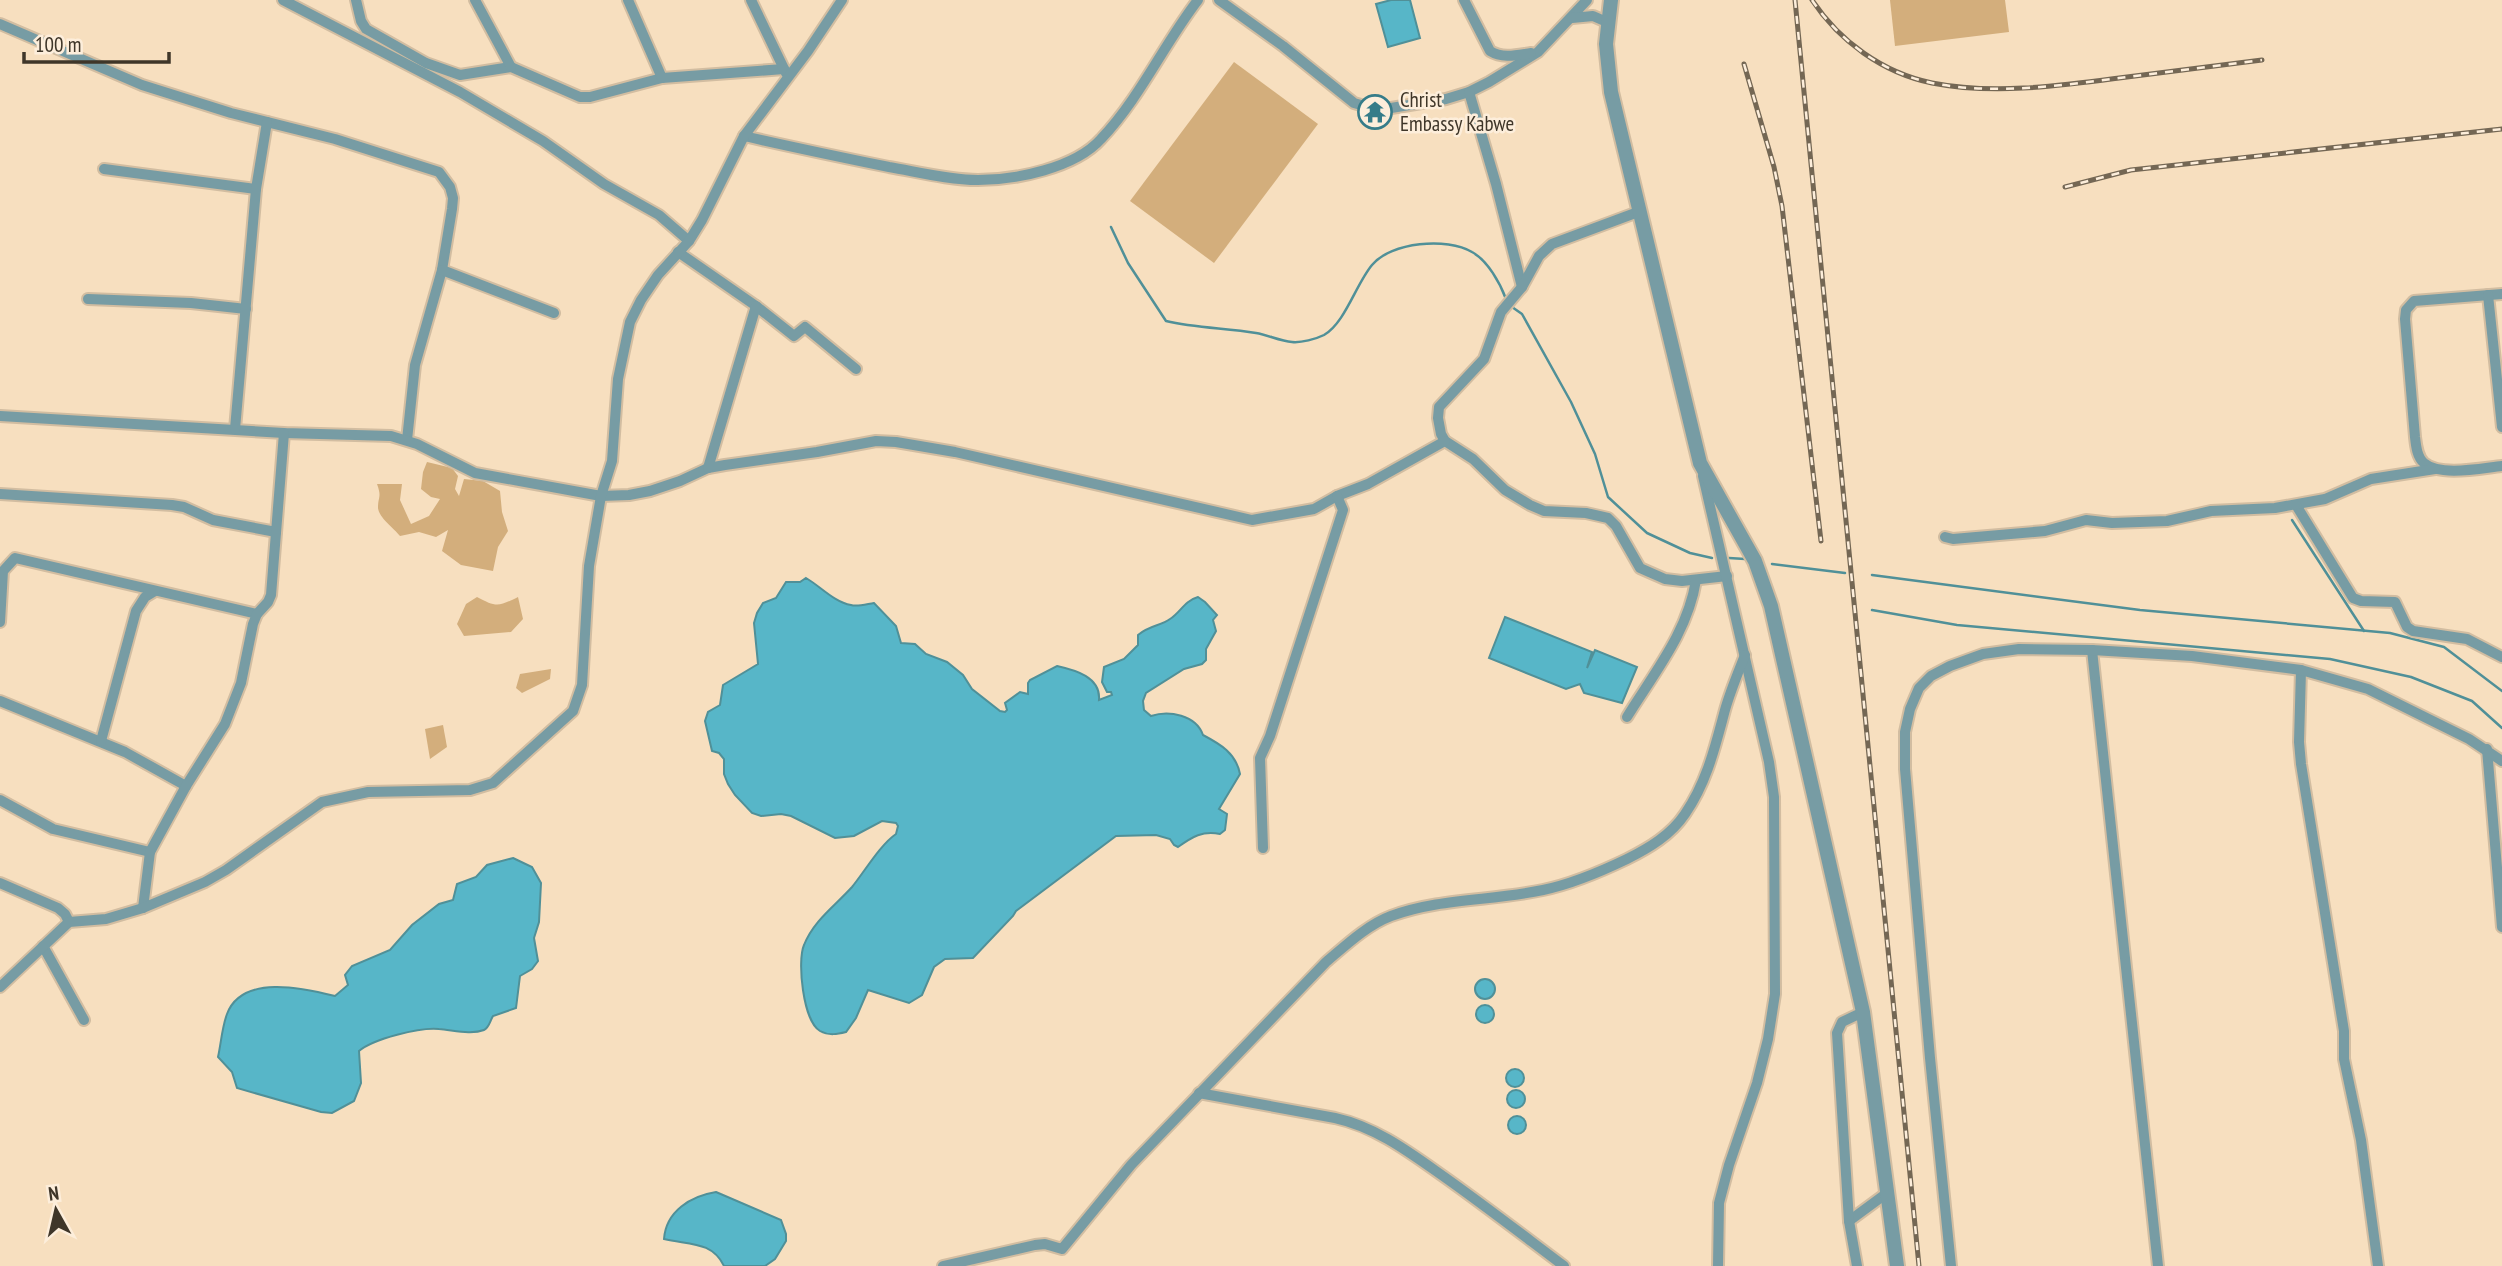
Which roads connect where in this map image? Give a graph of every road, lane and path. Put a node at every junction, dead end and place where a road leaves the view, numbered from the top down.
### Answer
1 (283, 0) edge
2 (356, 0) edge
3 (475, 0) edge
4 (628, 0) edge
5 (751, 0) edge
6 (842, 0) edge
7 (1198, 0) edge
8 (1219, 0) edge
9 (1464, 0) edge
10 (1587, 0) edge
11 (1611, 0) edge
12 (1572, 18) junction
13 (1609, 23) junction
14 (0, 24) edge
15 (1538, 52) junction
16 (510, 67) junction
17 (786, 72) junction
18 (662, 78) junction
19 (1469, 93) junction
20 (267, 122) junction
21 (744, 136) junction
22 (104, 169) dead end
23 (256, 189) junction
24 (1638, 212) junction
25 (689, 241) junction
26 (678, 252) junction
27 (442, 270) junction
28 (1519, 290) junction
29 (2502, 294) edge
30 (2488, 295) junction
31 (88, 299) dead end
32 (756, 306) junction
33 (246, 309) junction
34 (554, 313) dead end
35 (856, 369) dead end
36 (0, 416) edge
37 (2502, 427) edge
38 (235, 429) junction
39 (284, 433) junction
40 (407, 440) junction
41 (1445, 441) junction
42 (1700, 463) junction
43 (2502, 466) edge
44 (708, 468) junction
45 (2435, 469) junction
46 (0, 494) edge
47 (601, 496) junction
48 (1337, 496) junction
49 (2296, 505) junction
50 (276, 532) junction
51 (1945, 537) dead end
52 (1727, 576) junction
53 (1696, 580) junction
54 (155, 591) junction
55 (257, 614) junction
56 (0, 622) edge
57 (2092, 650) junction
58 (1745, 655) junction
59 (2502, 657) edge
60 (2301, 670) junction
61 (0, 701) edge
62 (1627, 717) dead end
63 (101, 741) junction
64 (2487, 750) junction
65 (2502, 761) edge
66 (186, 786) junction
67 (0, 800) edge
68 (1263, 848) dead end
69 (150, 852) junction
70 (0, 883) edge
71 (143, 908) junction
72 (69, 922) junction
73 (2502, 927) edge
74 (43, 946) junction
75 (0, 987) edge
76 (1863, 1012) junction
77 (84, 1020) dead end
78 (1199, 1093) junction
79 (1887, 1193) junction
80 (1849, 1221) junction
81 (943, 1266) edge
82 (1564, 1266) edge
83 (1718, 1266) edge
84 (1857, 1266) edge
85 (1897, 1266) edge
86 (1951, 1266) edge
87 (2158, 1266) edge
88 (2378, 1266) edge

1 - 25 street
2 - 16 street
3 - 16 street
4 - 18 street
5 - 17 street
6 - 17 street
7 - 21 street
8 - 19 street
9 - 15 street
10 - 12 street
11 - 13 street
12 - 13 street
12 - 15 street
13 - 24 street
14 - 20 street
15 - 19 street
16 - 18 street
17 - 18 street
17 - 21 street
19 - 28 street
20 - 23 street
20 - 27 street
21 - 25 street
22 - 23 street
23 - 33 street
24 - 28 street
24 - 42 street
25 - 26 street
26 - 32 street
26 - 47 street
27 - 34 street
27 - 40 street
28 - 41 street
29 - 30 street
30 - 37 street
30 - 45 street
31 - 33 street
32 - 35 street
32 - 44 street
33 - 38 street
36 - 38 street
38 - 39 street
39 - 40 street
39 - 50 street
40 - 47 street
41 - 48 street
41 - 53 street
42 - 52 street
42 - 76 street
43 - 45 street
44 - 47 street
44 - 48 street
45 - 49 street
46 - 50 street
47 - 71 street
48 - 68 street
49 - 51 street
49 - 59 street
50 - 55 street
52 - 53 street
52 - 58 street
53 - 62 street
54 - 55 street
54 - 56 street
54 - 63 street
55 - 66 street
57 - 60 street
57 - 86 street
57 - 87 street
58 - 78 street
58 - 83 street
60 - 64 street
60 - 88 street
61 - 63 street
63 - 66 street
64 - 65 street
64 - 73 street
66 - 69 street
67 - 69 street
69 - 71 street
70 - 72 street
71 - 72 street
72 - 74 street
74 - 75 street
74 - 77 street
76 - 79 street
76 - 80 street
78 - 81 street
78 - 82 street
79 - 80 street
79 - 85 street
80 - 84 street

